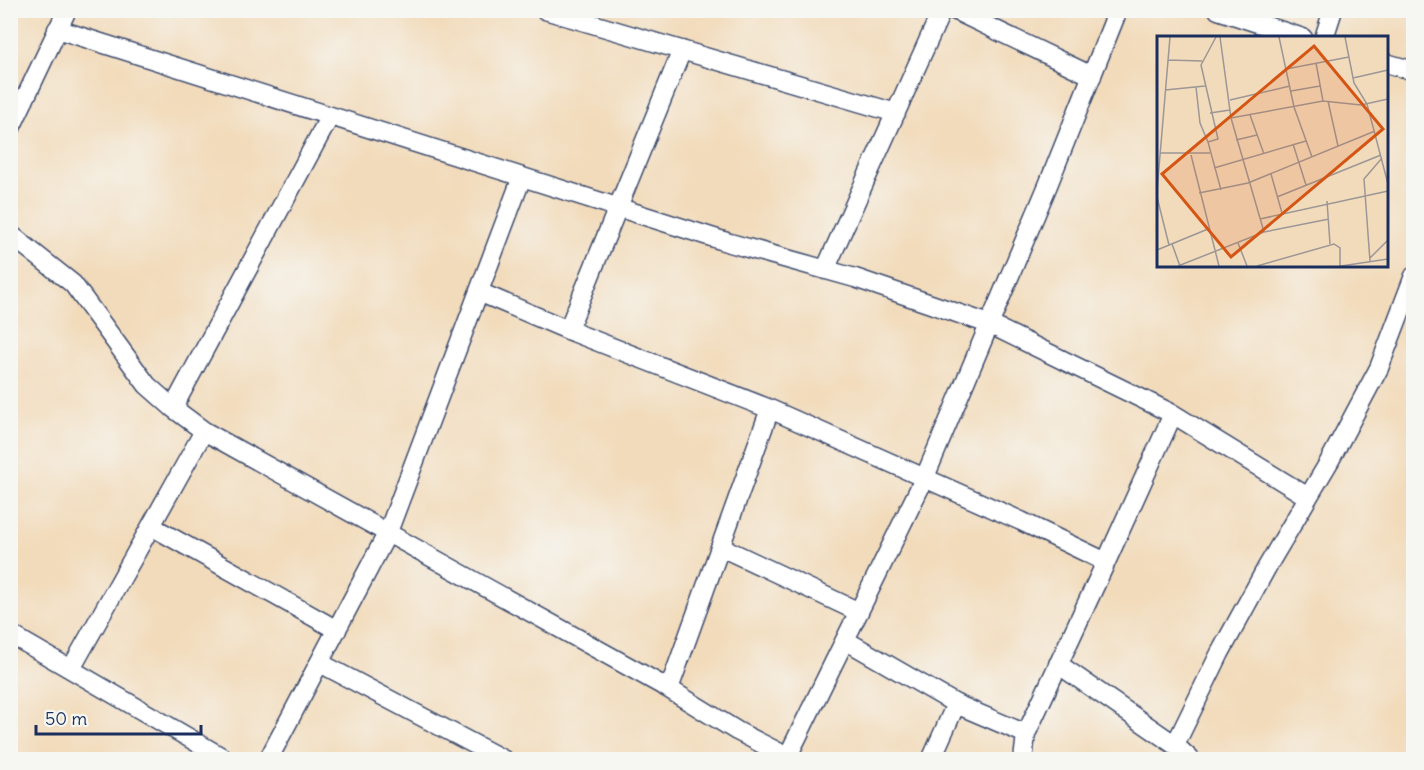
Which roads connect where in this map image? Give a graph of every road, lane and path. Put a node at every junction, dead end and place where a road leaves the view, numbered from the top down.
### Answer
1 (67, 10) edge
2 (545, 10) edge
3 (942, 10) edge
4 (954, 10) edge
5 (1118, 10) edge
6 (1218, 10) edge
7 (1333, 10) edge
8 (57, 29) junction
9 (1297, 36) edge
10 (1325, 36) edge
11 (682, 50) junction
12 (1388, 64) edge
13 (1413, 71) edge
14 (1092, 76) junction
15 (896, 112) junction
16 (330, 116) junction
17 (10, 130) edge
18 (522, 177) junction
19 (618, 208) junction
20 (10, 234) edge
21 (825, 270) junction
22 (1413, 276) edge
23 (479, 292) junction
24 (989, 324) junction
25 (568, 330) junction
26 (172, 408) junction
27 (771, 409) junction
28 (1173, 414) junction
29 (204, 431) junction
30 (925, 477) junction
31 (1308, 497) junction
32 (151, 526) junction
33 (388, 532) junction
34 (721, 547) junction
35 (1106, 562) junction
36 (859, 612) junction
37 (337, 630) junction
38 (10, 634) edge
39 (845, 640) junction
40 (320, 663) junction
41 (1058, 664) junction
42 (71, 669) junction
43 (669, 689) junction
44 (956, 704) junction
45 (1026, 734) junction
46 (1175, 745) junction
47 (787, 758) edge
48 (227, 759) edge
49 (268, 759) edge
50 (504, 759) edge
51 (931, 759) edge
52 (1023, 759) edge
53 (1191, 759) edge

1 - 8 street
2 - 11 street
3 - 15 street
4 - 14 street
5 - 14 street
6 - 9 street
7 - 10 street
8 - 16 street
8 - 17 street
11 - 15 street
11 - 19 street
12 - 13 street
14 - 24 street
15 - 21 street
16 - 18 street
16 - 26 street
18 - 19 street
18 - 23 street
19 - 21 street
19 - 25 street
20 - 26 street
21 - 24 street
22 - 31 street
23 - 25 street
23 - 33 street
24 - 28 street
24 - 30 street
25 - 27 street
26 - 29 street
27 - 30 street
27 - 34 street
28 - 31 street
28 - 35 street
29 - 32 street
29 - 33 street
30 - 35 street
30 - 36 street
31 - 46 street
32 - 37 street
32 - 42 street
33 - 37 street
33 - 43 street
34 - 36 street
34 - 43 street
35 - 41 street
36 - 39 street
37 - 40 street
38 - 42 street
39 - 44 street
39 - 47 street
40 - 49 street
40 - 50 street
41 - 45 street
41 - 46 street
42 - 48 street
43 - 47 street
44 - 45 street
44 - 51 street
45 - 52 street
46 - 53 street

